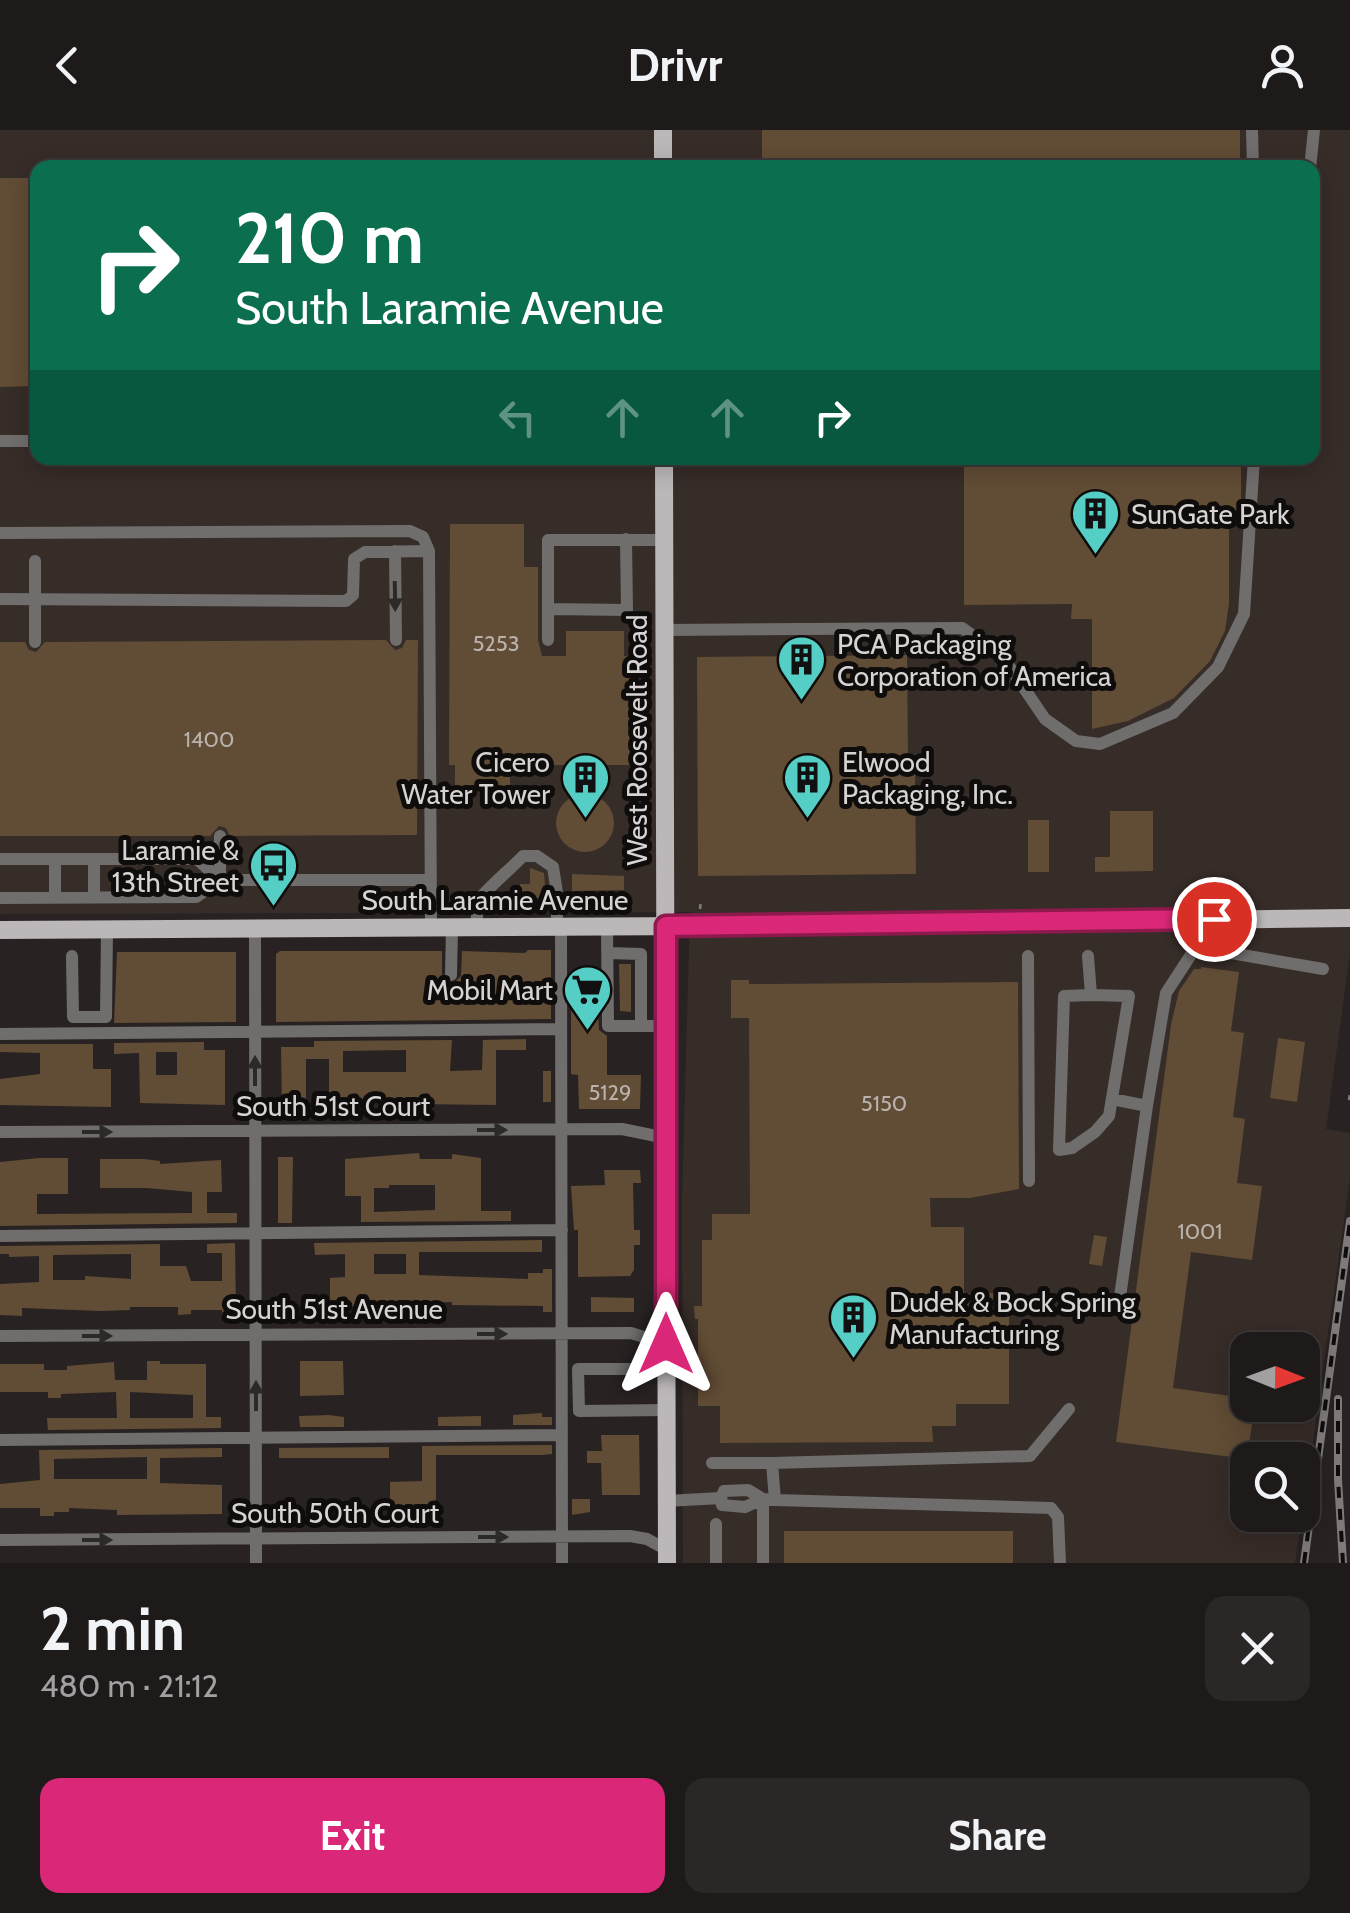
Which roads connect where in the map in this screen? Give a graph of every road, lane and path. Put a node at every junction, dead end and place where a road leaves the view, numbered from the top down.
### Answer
1 (663, 130) edge
2 (1252, 130) edge
3 (1314, 130) edge
4 (663, 160) edge
5 (1253, 160) edge
6 (1311, 160) edge
7 (30, 440) edge
8 (0, 441) edge
9 (664, 465) edge
10 (1254, 465) edge
11 (0, 533) edge
12 (626, 539) junction
13 (664, 540) junction
14 (429, 550) junction
15 (395, 551) junction
16 (34, 561) dead end
17 (0, 599) edge
18 (35, 599) junction
19 (548, 609) junction
20 (664, 630) junction
21 (396, 640) dead end
22 (548, 640) dead end
23 (35, 642) dead end
24 (220, 836) dead end
25 (0, 859) edge
26 (55, 859) junction
27 (94, 859) junction
28 (220, 880) junction
29 (431, 880) junction
30 (0, 898) edge
31 (55, 898) junction
32 (94, 898) junction
33 (700, 900) dead end
34 (700, 909) dead end
35 (1350, 918) edge
36 (666, 926) junction
37 (452, 927) junction
38 (477, 927) junction
39 (559, 927) junction
40 (608, 927) junction
41 (255, 928) junction
42 (431, 928) junction
43 (107, 929) junction
44 (0, 930) edge
45 (608, 952) junction
46 (72, 956) dead end
47 (1028, 956) dead end
48 (1088, 956) dead end
49 (1323, 969) dead end
50 (451, 975) dead end
51 (1091, 994) junction
52 (642, 1026) junction
53 (666, 1026) junction
54 (561, 1029) junction
55 (255, 1032) junction
56 (0, 1034) edge
57 (1350, 1094) edge
58 (1112, 1099) junction
59 (1349, 1100) edge
60 (1147, 1106) junction
61 (561, 1130) junction
62 (255, 1131) junction
63 (0, 1132) edge
64 (666, 1138) junction
65 (1029, 1181) dead end
66 (562, 1230) junction
67 (255, 1234) junction
68 (0, 1236) edge
69 (1118, 1312) dead end
70 (562, 1333) junction
71 (256, 1335) junction
72 (0, 1336) edge
73 (666, 1344) junction
74 (666, 1369) junction
75 (1068, 1408) dead end
76 (666, 1410) junction
77 (562, 1435) junction
78 (256, 1438) junction
79 (0, 1440) edge
80 (712, 1462) dead end
81 (772, 1463) junction
82 (769, 1500) junction
83 (666, 1501) junction
84 (716, 1524) dead end
85 (562, 1537) junction
86 (256, 1539) junction
87 (0, 1540) edge
88 (667, 1556) edge
89 (256, 1563) edge
90 (562, 1563) edge
91 (716, 1563) edge
92 (763, 1563) edge
93 (1060, 1563) edge

1 - 4 main road
2 - 5 street
3 - 6 street
7 - 8 street
9 - 13 main road, West Roosevelt Road
10 - 20 street
11 - 14 street
12 - 13 street
12 - 19 street
12 - 19 street
13 - 20 main road, West Roosevelt Road
14 - 15 street
14 - 29 street
15 - 18 street
15 -> 21 street
16 - 18 street
17 - 18 street
18 - 23 street
19 - 22 street
20 - 36 main road, West Roosevelt Road
24 - 28 street
25 - 26 street
26 - 27 street
26 - 31 street
27 - 28 street
27 - 32 street
28 - 29 street
28 - 32 street
29 - 42 street
30 - 31 street
31 - 32 street
33 - 34 path
35 - 36 main road, South Laramie Avenue
36 - 40 main road, South Laramie Avenue
36 - 53 main road, West Roosevelt Road
37 - 38 main road, South Laramie Avenue
37 - 42 main road, South Laramie Avenue
37 - 50 street
38 - 39 main road, South Laramie Avenue
38 - 39 street
39 - 40 main road, South Laramie Avenue
39 - 54 street
40 - 45 street
41 - 42 main road, South Laramie Avenue
41 - 43 main road, South Laramie Avenue
41 - 55 street
43 - 44 main road, South Laramie Avenue
43 - 46 street
45 - 52 street
45 - 52 street
47 - 65 street
48 - 51 street
49 - 60 street
51 - 58 street
51 - 58 street
52 - 53 street
53 - 64 main road, West Roosevelt Road
54 - 55 street
54 - 61 street
55 - 56 street
62 -> 55 street
57 - 59 path
58 - 60 street
60 - 69 street
62 -> 61 street, South 51st Court
61 - 64 street, South 51st Court
61 - 66 street
63 -> 62 street, South 51st Court
62 - 67 street
64 - 73 main road, West Roosevelt Road
66 - 67 street
66 - 70 street
67 - 68 street
67 - 71 street
71 -> 70 street, South 51st Avenue
70 - 73 street, South 51st Avenue
70 - 77 street
72 -> 71 street, South 51st Avenue
78 -> 71 street
73 - 74 main road, West Roosevelt Road
74 - 76 main road, West Roosevelt Road
74 - 76 street
75 - 81 street
76 - 83 main road, West Roosevelt Road
77 - 78 street
77 - 85 street
78 - 79 street
78 - 86 street
80 - 81 street
81 - 82 street
82 - 83 street
82 - 92 street
82 - 93 street
83 - 88 main road, West Roosevelt Road
84 - 91 street
86 -> 85 street, South 50th Court
85 - 88 street, South 50th Court
85 - 90 street
87 -> 86 street, South 50th Court
86 - 89 street

